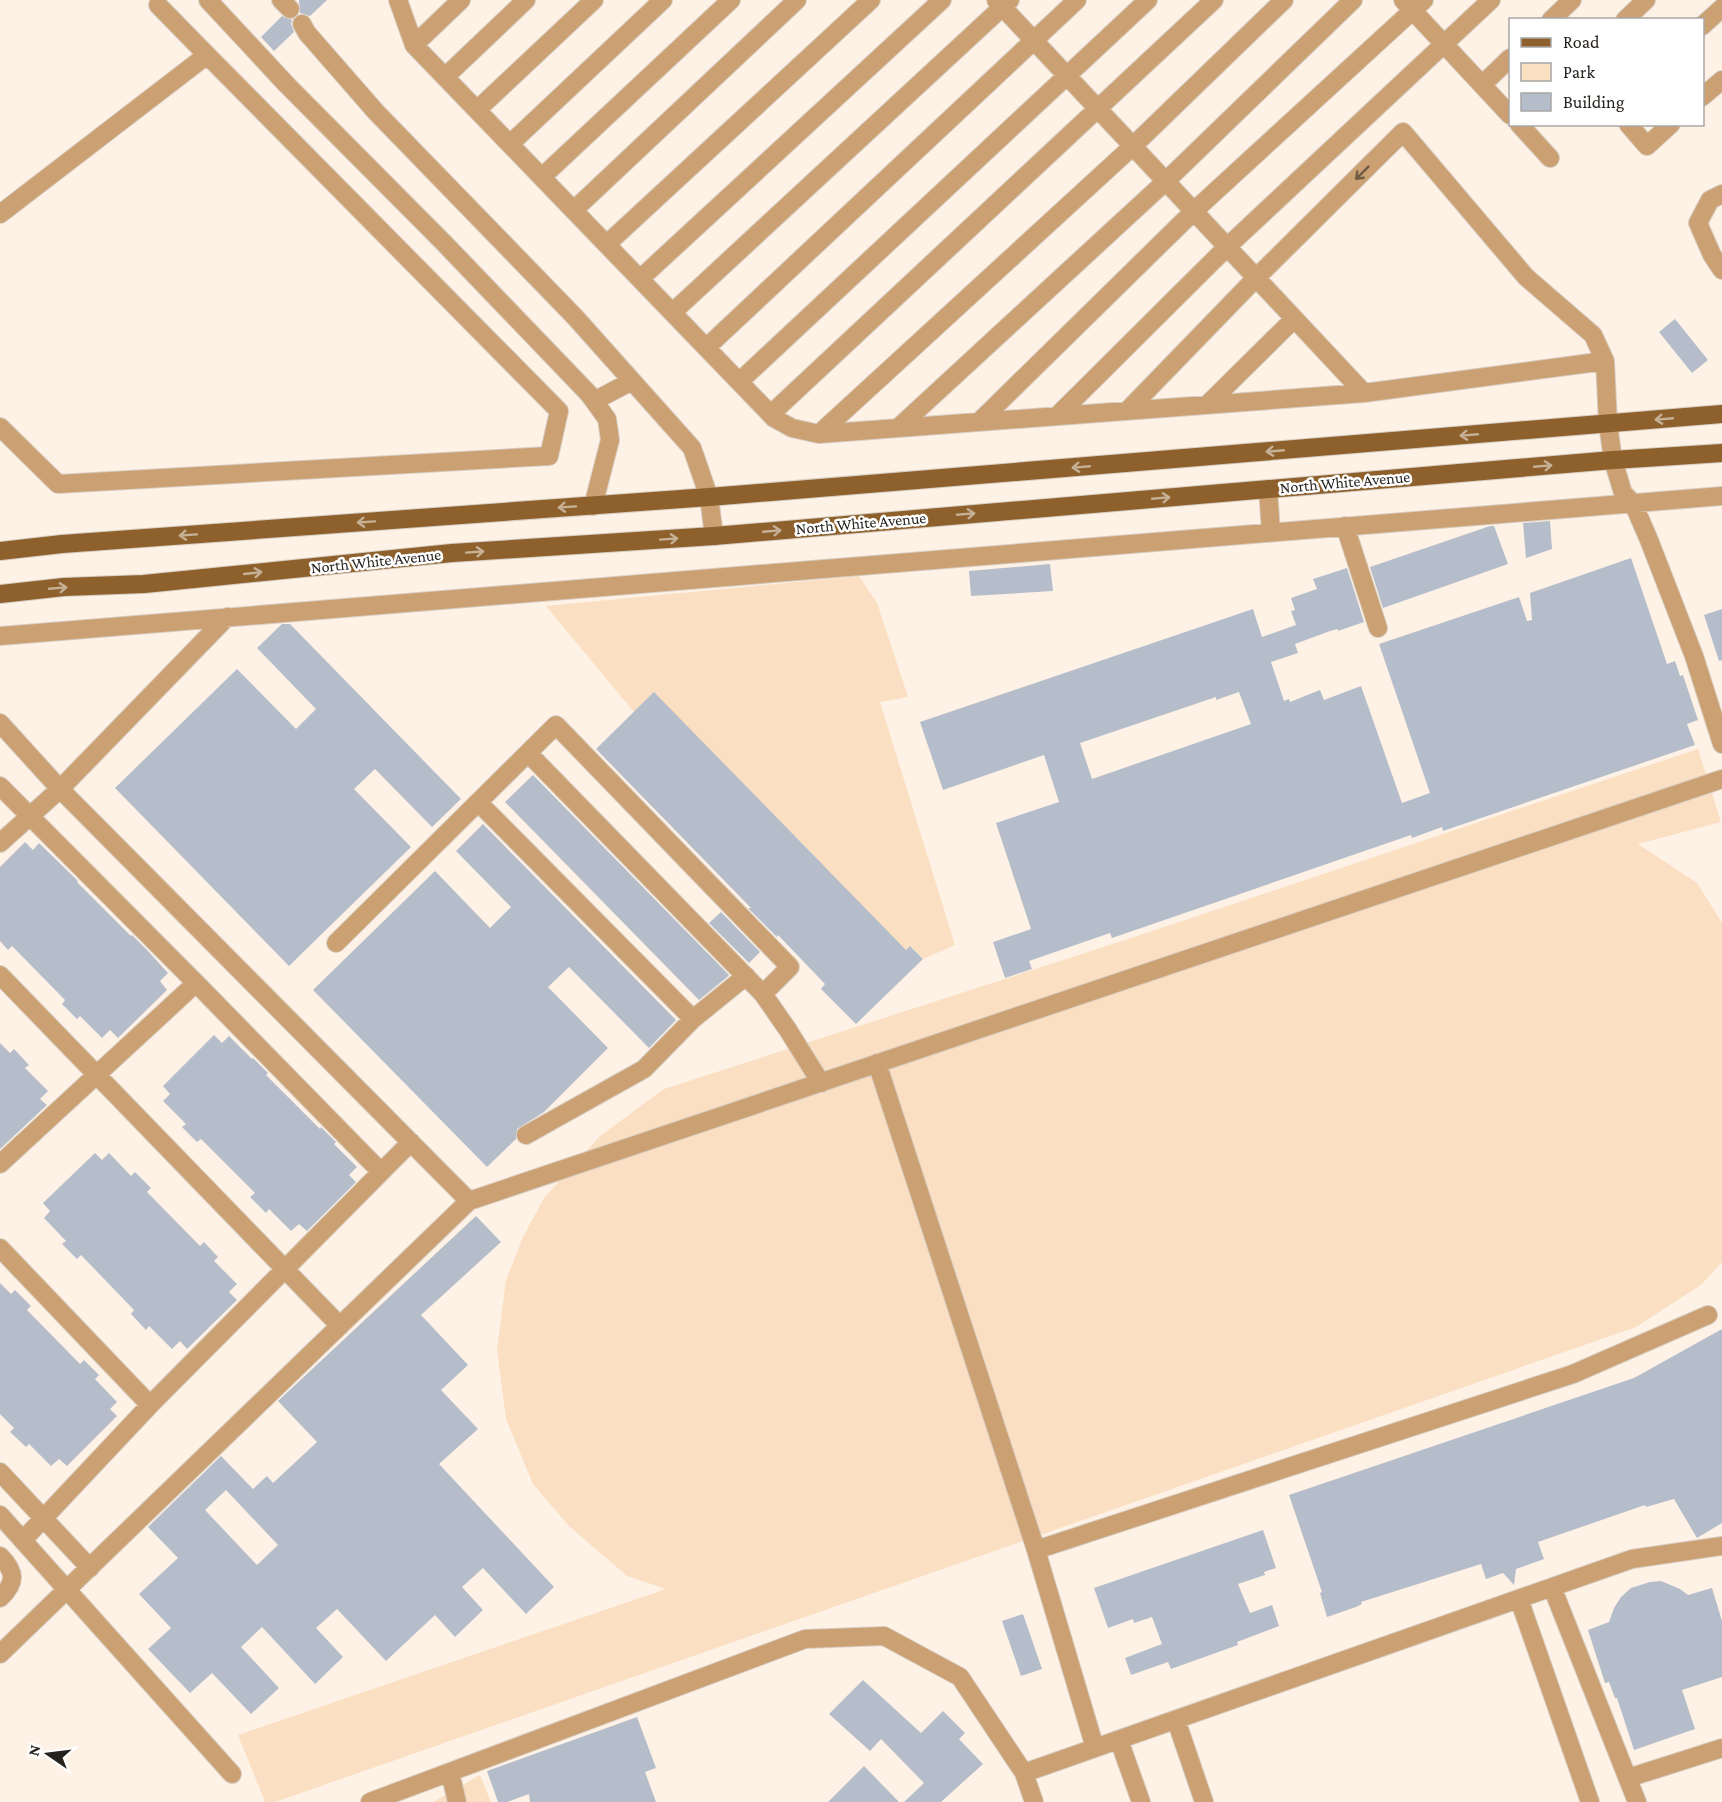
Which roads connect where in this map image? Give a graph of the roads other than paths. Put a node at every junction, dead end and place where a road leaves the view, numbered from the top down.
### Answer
1 (208, 0) edge
2 (398, 0) edge
3 (461, 0) edge
4 (526, 0) edge
5 (594, 0) edge
6 (663, 0) edge
7 (731, 0) edge
8 (797, 0) edge
9 (871, 0) edge
10 (942, 0) edge
11 (1077, 0) edge
12 (1148, 0) edge
13 (1214, 0) edge
14 (1284, 0) edge
15 (1353, 0) edge
16 (1491, 0) edge
17 (1572, 0) edge
18 (1646, 0) edge
19 (1003, 2) edge
20 (1413, 4) edge
21 (158, 5) dead end
22 (1722, 8) edge
23 (1553, 18) edge
24 (1627, 18) edge
25 (302, 24) dead end
26 (1704, 24) edge
27 (1034, 40) junction
28 (1444, 44) junction
29 (414, 45) junction
30 (207, 55) junction
31 (1509, 59) edge
32 (1068, 76) junction
33 (445, 77) junction
34 (1722, 80) edge
35 (1482, 85) junction
36 (1704, 95) edge
37 (1098, 109) junction
38 (477, 110) junction
39 (1509, 115) edge
40 (1521, 126) edge
41 (1630, 126) edge
42 (1669, 126) edge
43 (510, 144) junction
44 (1133, 146) junction
45 (1550, 158) dead end
46 (542, 177) junction
47 (1166, 181) junction
48 (1722, 194) edge
49 (574, 210) junction
50 (1194, 212) junction
51 (0, 214) edge
52 (607, 244) junction
53 (1227, 247) junction
54 (1722, 270) edge
55 (641, 278) junction
56 (1255, 279) junction
57 (673, 312) junction
58 (1293, 319) junction
59 (707, 347) junction
60 (1605, 362) junction
61 (632, 381) junction
62 (740, 381) junction
63 (1364, 393) junction
64 (594, 401) junction
65 (1208, 404) junction
66 (1128, 410) junction
67 (771, 414) junction
68 (1722, 414) edge
69 (1057, 416) junction
70 (979, 422) junction
71 (1608, 424) junction
72 (0, 427) edge
73 (899, 427) junction
74 (819, 434) junction
75 (1722, 453) edge
76 (1613, 460) junction
77 (1268, 489) junction
78 (1722, 496) edge
79 (709, 497) junction
80 (1628, 498) junction
81 (593, 506) junction
82 (1345, 526) junction
83 (1271, 532) junction
84 (714, 536) junction
85 (0, 551) edge
86 (0, 594) edge
87 (227, 617) junction
88 (1378, 628) dead end
89 (0, 636) edge
90 (0, 723) edge
91 (1722, 744) edge
92 (528, 753) junction
93 (1722, 779) edge
94 (0, 786) edge
95 (60, 789) junction
96 (478, 803) junction
97 (30, 816) junction
98 (0, 843) edge
99 (336, 943) dead end
100 (0, 975) edge
101 (746, 976) junction
102 (196, 983) junction
103 (763, 994) junction
104 (693, 1019) junction
105 (877, 1064) junction
106 (96, 1074) junction
107 (821, 1083) junction
108 (526, 1135) dead end
109 (411, 1142) junction
110 (0, 1164) edge
111 (381, 1172) junction
112 (469, 1201) junction
113 (0, 1248) edge
114 (284, 1269) junction
115 (1707, 1315) dead end
116 (340, 1326) junction
117 (150, 1404) junction
118 (0, 1472) edge
119 (0, 1515) edge
120 (44, 1518) junction
121 (23, 1540) junction
122 (1722, 1546) edge
123 (1036, 1550) junction
124 (0, 1556) edge
125 (90, 1568) junction
126 (1552, 1587) junction
127 (68, 1589) junction
128 (0, 1598) edge
129 (1519, 1599) junction
130 (0, 1654) edge
131 (1176, 1720) junction
132 (1119, 1740) junction
133 (1095, 1748) junction
134 (1722, 1748) edge
135 (450, 1772) junction
136 (1024, 1773) junction
137 (232, 1774) dead end
138 (1628, 1778) junction
139 (370, 1802) edge
140 (457, 1802) edge
141 (1034, 1802) edge
142 (1141, 1802) edge
143 (1204, 1802) edge
144 (1590, 1802) edge
145 (1637, 1802) edge

1 - 64 lane
2 - 29 lane
3 - 29 lane
4 - 33 lane
5 - 38 lane
6 - 43 lane
7 - 46 lane
8 - 49 lane
9 - 52 lane
10 - 55 lane
11 - 27 lane
12 - 32 lane
13 - 37 lane
14 - 44 lane
15 - 47 lane
16 - 28 lane
17 - 23 lane
18 - 24 lane
19 - 27 lane
19 - 57 lane
20 - 28 lane
20 - 50 lane
21 - 30 lane
22 - 26 lane
25 - 61 lane
27 - 32 lane
27 - 59 lane
28 - 35 lane
28 - 53 lane
29 - 33 lane
30 - 51 lane
30 - 72 lane
31 - 35 lane
32 - 37 lane
32 - 62 lane
33 - 38 lane
34 - 36 lane
35 - 39 lane
37 - 44 lane
37 - 67 lane
38 - 43 lane
40 - 45 lane
41 - 42 lane
43 - 46 lane
44 - 47 lane
44 - 74 lane
46 - 49 lane
47 - 50 lane
47 - 73 lane
48 - 54 lane
49 - 52 lane
50 - 53 lane
50 - 70 lane
52 - 55 lane
53 - 56 lane
53 - 69 lane
55 - 57 lane
56 - 58 lane
60 -> 56 lane
56 - 66 lane
57 - 59 lane
58 - 63 lane
58 - 65 lane
59 - 62 lane
60 - 63 lane
60 - 71 lane
61 - 64 lane
61 - 79 lane
62 - 67 lane
63 - 65 lane
64 - 81 lane
65 - 66 lane
66 - 69 lane
67 - 74 lane
68 -> 71 main road
69 - 70 lane
70 - 73 lane
71 - 76 lane
71 -> 79 main road
73 - 74 lane
75 - 76 main road, North White Avenue
77 -> 76 main road, North White Avenue
76 - 80 lane
77 - 83 lane
84 -> 77 main road, North White Avenue
78 - 80 lane
79 - 81 main road
79 - 84 lane
80 - 82 lane
80 - 91 lane
81 -> 85 main road
82 - 83 lane
82 - 88 lane
83 - 87 lane
86 -> 84 main road, North White Avenue
87 - 89 lane
87 - 95 lane
90 - 95 lane
92 - 96 lane
92 - 101 lane
92 - 103 lane
93 - 105 lane
94 - 97 lane
95 - 97 lane
95 - 109 lane
96 - 99 lane
96 - 104 lane
97 - 98 lane
97 - 102 lane
100 - 106 lane
101 - 103 lane
101 - 104 lane
102 - 106 lane
102 - 111 lane
103 - 107 lane
104 - 108 lane
105 - 107 lane
105 - 123 lane
106 - 110 lane
106 - 114 lane
107 - 112 lane
109 - 111 lane
109 - 112 lane
111 - 114 lane
112 - 116 lane
113 - 117 lane
114 - 116 lane
114 - 117 lane
115 - 123 lane
116 - 125 lane
117 - 120 lane
118 - 120 lane
119 - 121 lane
120 - 121 lane
120 - 125 lane
121 - 127 lane
122 - 126 lane
123 - 133 lane
124 - 128 lane
125 - 127 lane
126 - 129 lane
126 - 138 lane
127 - 130 lane
127 - 137 lane
129 - 131 lane
129 - 144 lane
131 - 132 lane
131 - 143 lane
132 - 133 lane
132 - 142 lane
133 - 136 lane
134 - 138 lane
135 - 136 lane
135 - 139 lane
135 - 140 lane
136 - 141 lane
138 - 145 lane

